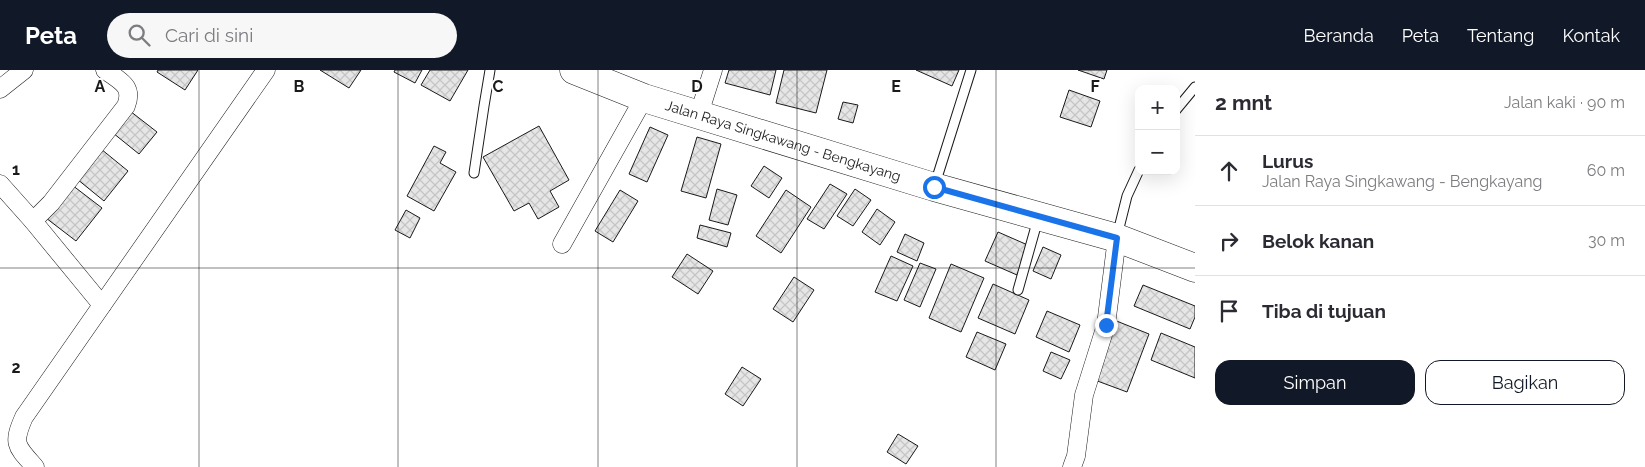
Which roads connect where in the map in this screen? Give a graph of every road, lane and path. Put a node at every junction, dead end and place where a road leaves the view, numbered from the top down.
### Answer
1 (24, 70) edge
2 (105, 70) edge
3 (266, 70) edge
4 (490, 70) edge
5 (574, 70) edge
6 (713, 70) edge
7 (971, 70) edge
8 (1195, 87) edge
9 (0, 89) edge
10 (644, 98) junction
11 (1180, 105) edge
12 (699, 114) junction
13 (474, 173) dead end
14 (1137, 175) edge
15 (0, 184) edge
16 (934, 187) junction
17 (1039, 216) junction
18 (33, 221) junction
19 (1117, 238) junction
20 (562, 244) dead end
21 (1195, 268) edge
22 (1018, 290) dead end
23 (102, 305) junction
24 (35, 467) edge
25 (1072, 467) edge

1 - 9 street
2 - 18 street
3 - 23 street
4 - 13 lane
5 - 10 main road, Jalan Raya Singkawang - Bengkayang
6 - 12 street
7 - 16 lane
8 - 11 lane
10 - 12 main road, Jalan Raya Singkawang - Bengkayang
10 - 20 street
12 - 16 main road, Jalan Raya Singkawang - Bengkayang
14 - 19 lane
15 - 18 street
16 - 17 main road, Jalan Raya Singkawang - Bengkayang
17 - 19 main road, Jalan Raya Singkawang - Bengkayang
17 - 22 lane
18 - 23 street
19 - 21 main road, Jalan Raya Singkawang - Bengkayang
19 - 25 street
23 - 24 street

